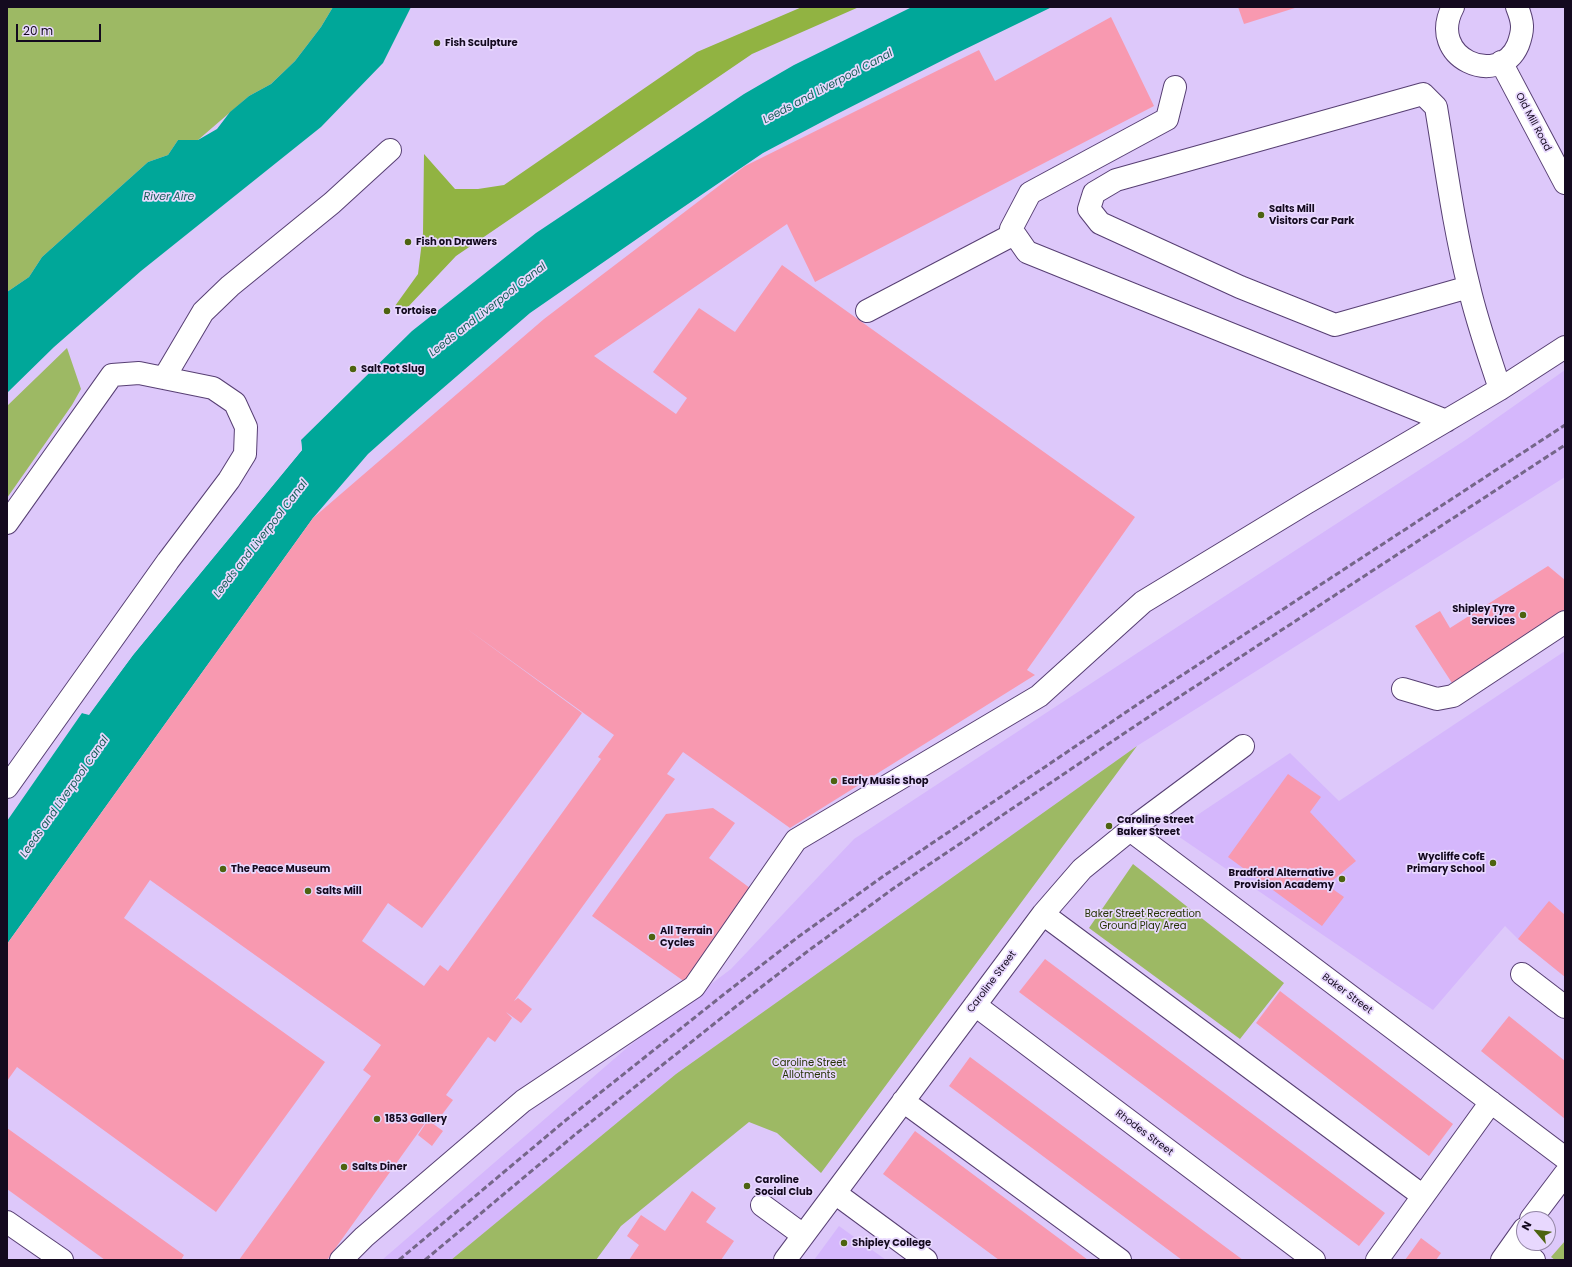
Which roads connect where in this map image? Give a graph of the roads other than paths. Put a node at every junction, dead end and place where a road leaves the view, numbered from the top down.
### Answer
1 (1454, 7) edge
2 (1517, 7) edge
3 (1501, 62) junction
4 (1175, 87) dead end
5 (390, 150) dead end
6 (1565, 182) edge
7 (1014, 234) junction
8 (1468, 287) junction
9 (867, 311) dead end
10 (1565, 347) edge
11 (164, 378) junction
12 (1500, 389) junction
13 (1446, 421) junction
14 (7, 523) edge
15 (1565, 622) edge
16 (1403, 689) dead end
17 (1244, 746) dead end
18 (7, 787) edge
19 (1130, 830) junction
20 (1043, 914) junction
21 (1522, 974) dead end
22 (975, 1006) junction
23 (1565, 1007) edge
24 (903, 1101) junction
25 (1491, 1102) junction
26 (1565, 1158) edge
27 (1565, 1174) edge
28 (835, 1193) junction
29 (1423, 1196) junction
30 (762, 1206) dead end
31 (1536, 1211) edge
32 (9, 1227) edge
33 (803, 1235) junction
34 (1513, 1244) edge
35 (62, 1260) edge
36 (342, 1260) edge
37 (784, 1260) edge
38 (926, 1260) edge
39 (1120, 1260) edge
40 (1314, 1260) edge
41 (1377, 1260) edge
42 (1534, 1260) edge

1 - 3 street
2 - 3 street
3 - 6 street, Old Mill Road
4 - 7 street
5 - 11 street
7 - 9 street
7 - 13 street
8 - 8 street
8 - 12 street
10 - 12 street
11 - 14 street
11 - 18 street
12 - 13 street
13 - 36 street
15 - 16 street
17 - 19 street, Caroline Street
19 - 20 street, Caroline Street
19 - 25 street, Baker Street
20 - 22 street, Caroline Street
20 - 29 street
21 - 23 street
22 - 24 street, Caroline Street
22 - 40 street, Rhodes Street
24 - 28 street, Caroline Street
24 - 39 street
25 - 26 street, Baker Street
25 - 29 street
27 - 31 street
28 - 33 street, Caroline Street
28 - 38 street
29 - 41 street
30 - 33 street
32 - 35 street
33 - 37 street, Caroline Street
34 - 42 street

